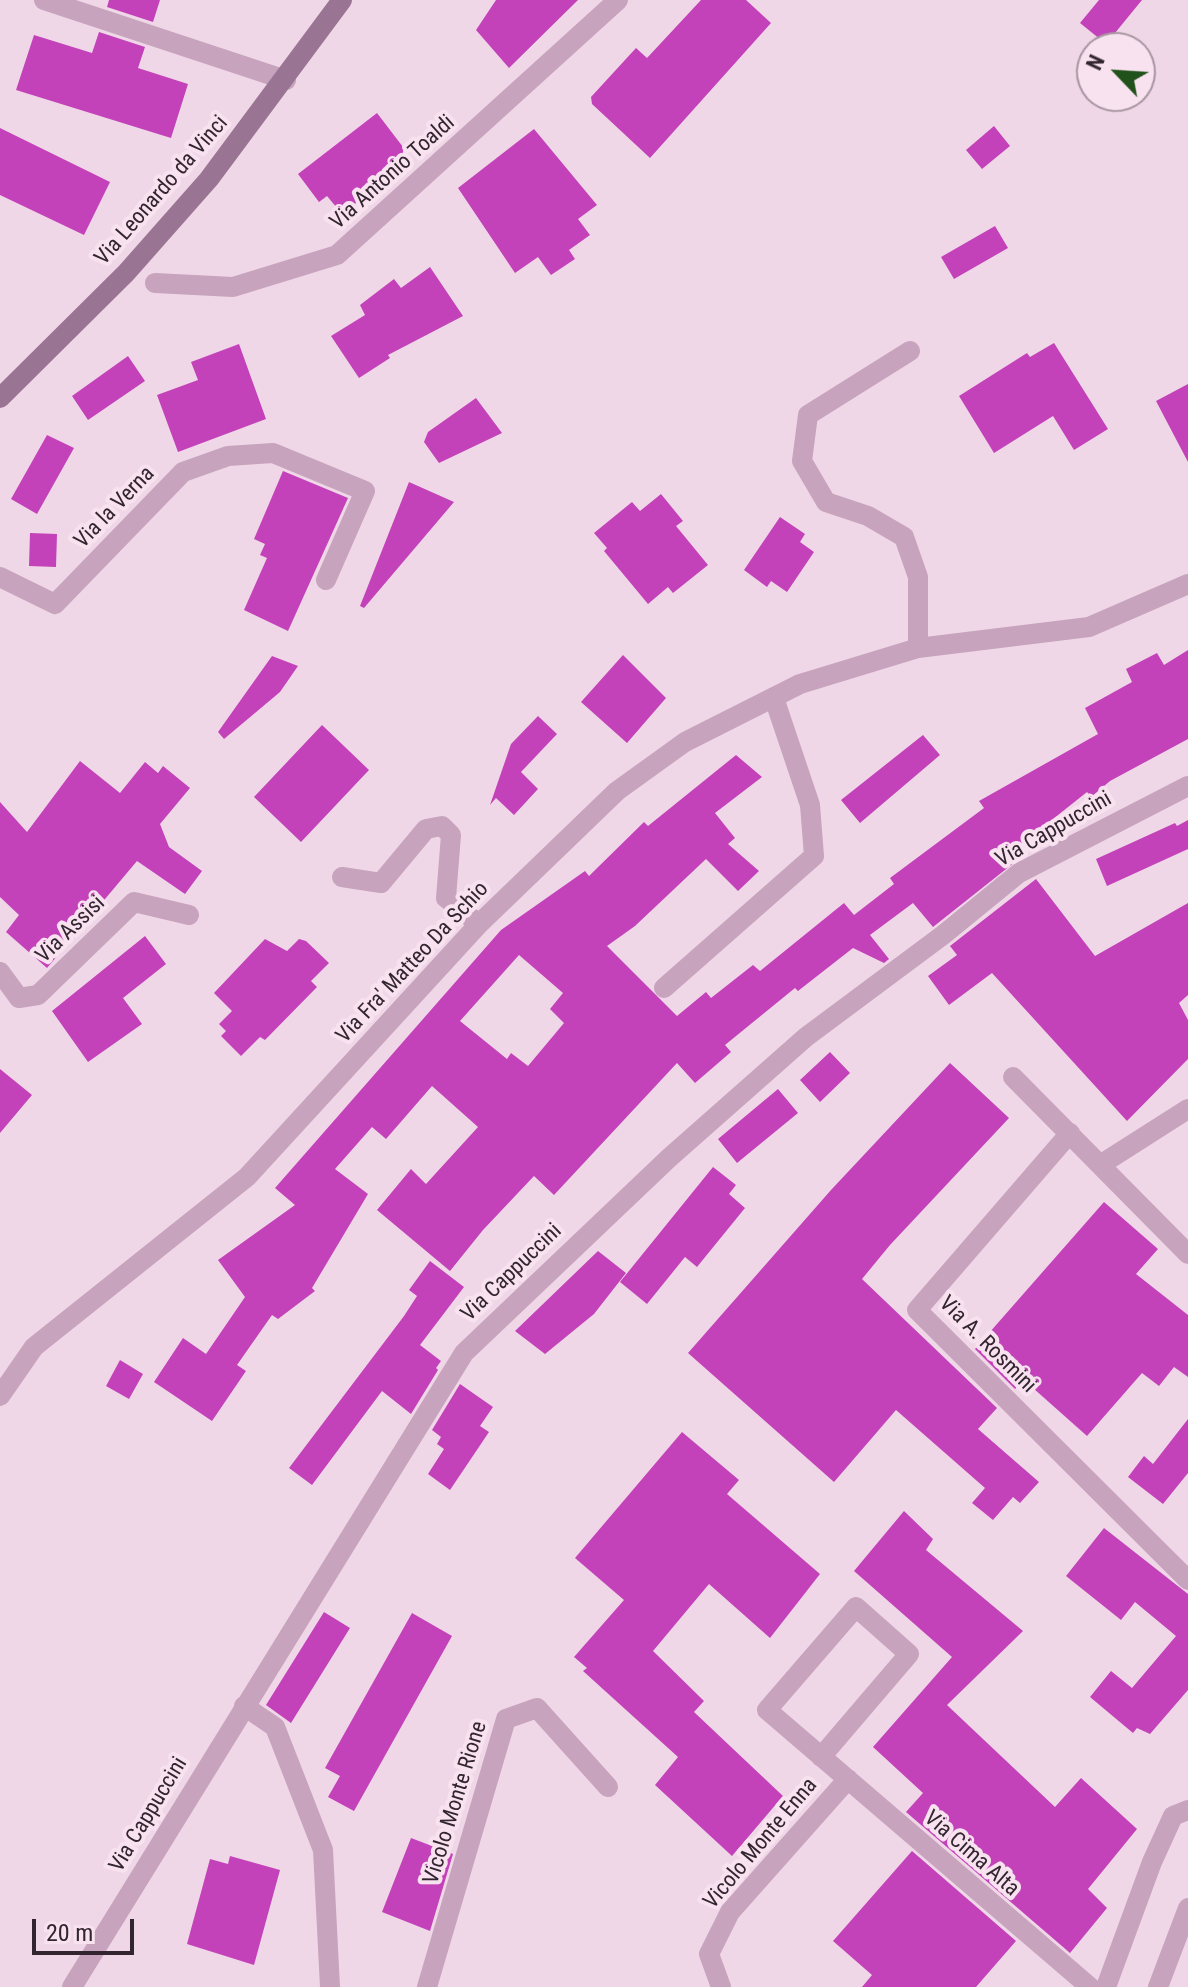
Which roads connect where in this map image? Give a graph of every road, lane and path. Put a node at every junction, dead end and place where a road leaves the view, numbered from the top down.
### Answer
1 (44, 0) edge
2 (342, 0) edge
3 (618, 0) edge
4 (286, 80) junction
5 (155, 283) dead end
6 (910, 351) dead end
7 (0, 398) edge
8 (0, 577) edge
9 (326, 580) dead end
10 (1188, 584) edge
11 (918, 648) junction
12 (774, 698) junction
13 (1188, 786) edge
14 (342, 877) dead end
15 (189, 915) dead end
16 (479, 924) junction
17 (0, 972) edge
18 (664, 988) dead end
19 (1013, 1077) dead end
20 (1188, 1109) edge
21 (1070, 1133) junction
22 (1100, 1165) junction
23 (1188, 1254) edge
24 (0, 1396) edge
25 (1188, 1580) edge
26 (244, 1706) junction
27 (821, 1757) junction
28 (848, 1779) junction
29 (608, 1787) dead end
30 (1188, 1810) edge
31 (1188, 1908) edge
32 (72, 1987) edge
33 (330, 1987) edge
34 (427, 1987) edge
35 (721, 1987) edge
36 (1090, 1987) edge
37 (1106, 1987) edge
38 (1158, 1987) edge

1 - 4 street
2 - 4 street, Via Leonardo da Vinci
3 - 5 street, Via Antonio Toaldi
4 - 7 street, Via Leonardo da Vinci
6 - 11 street
8 - 9 street, Via la Verna
10 - 11 street, Via Fra' Matteo Da Schio
11 - 12 street, Via Fra' Matteo Da Schio
12 - 16 street, Via Fra' Matteo Da Schio
12 - 18 street
13 - 26 street, Via Cappuccini
14 - 16 street
15 - 17 street, Via Assisi
16 - 24 street, Via Fra' Matteo Da Schio
19 - 21 street
20 - 22 street
21 - 22 street
21 - 25 street, Via A. Rosmini
22 - 23 street
26 - 32 street, Via Cappuccini
26 - 33 street
27 - 27 street, Via Cima Alta
27 - 28 street, Via Cima Alta
28 - 35 street, Vicolo Monte Enna
28 - 36 street, Via Cima Alta
29 - 34 street, Vicolo Monte Rione
30 - 37 street
31 - 38 street

